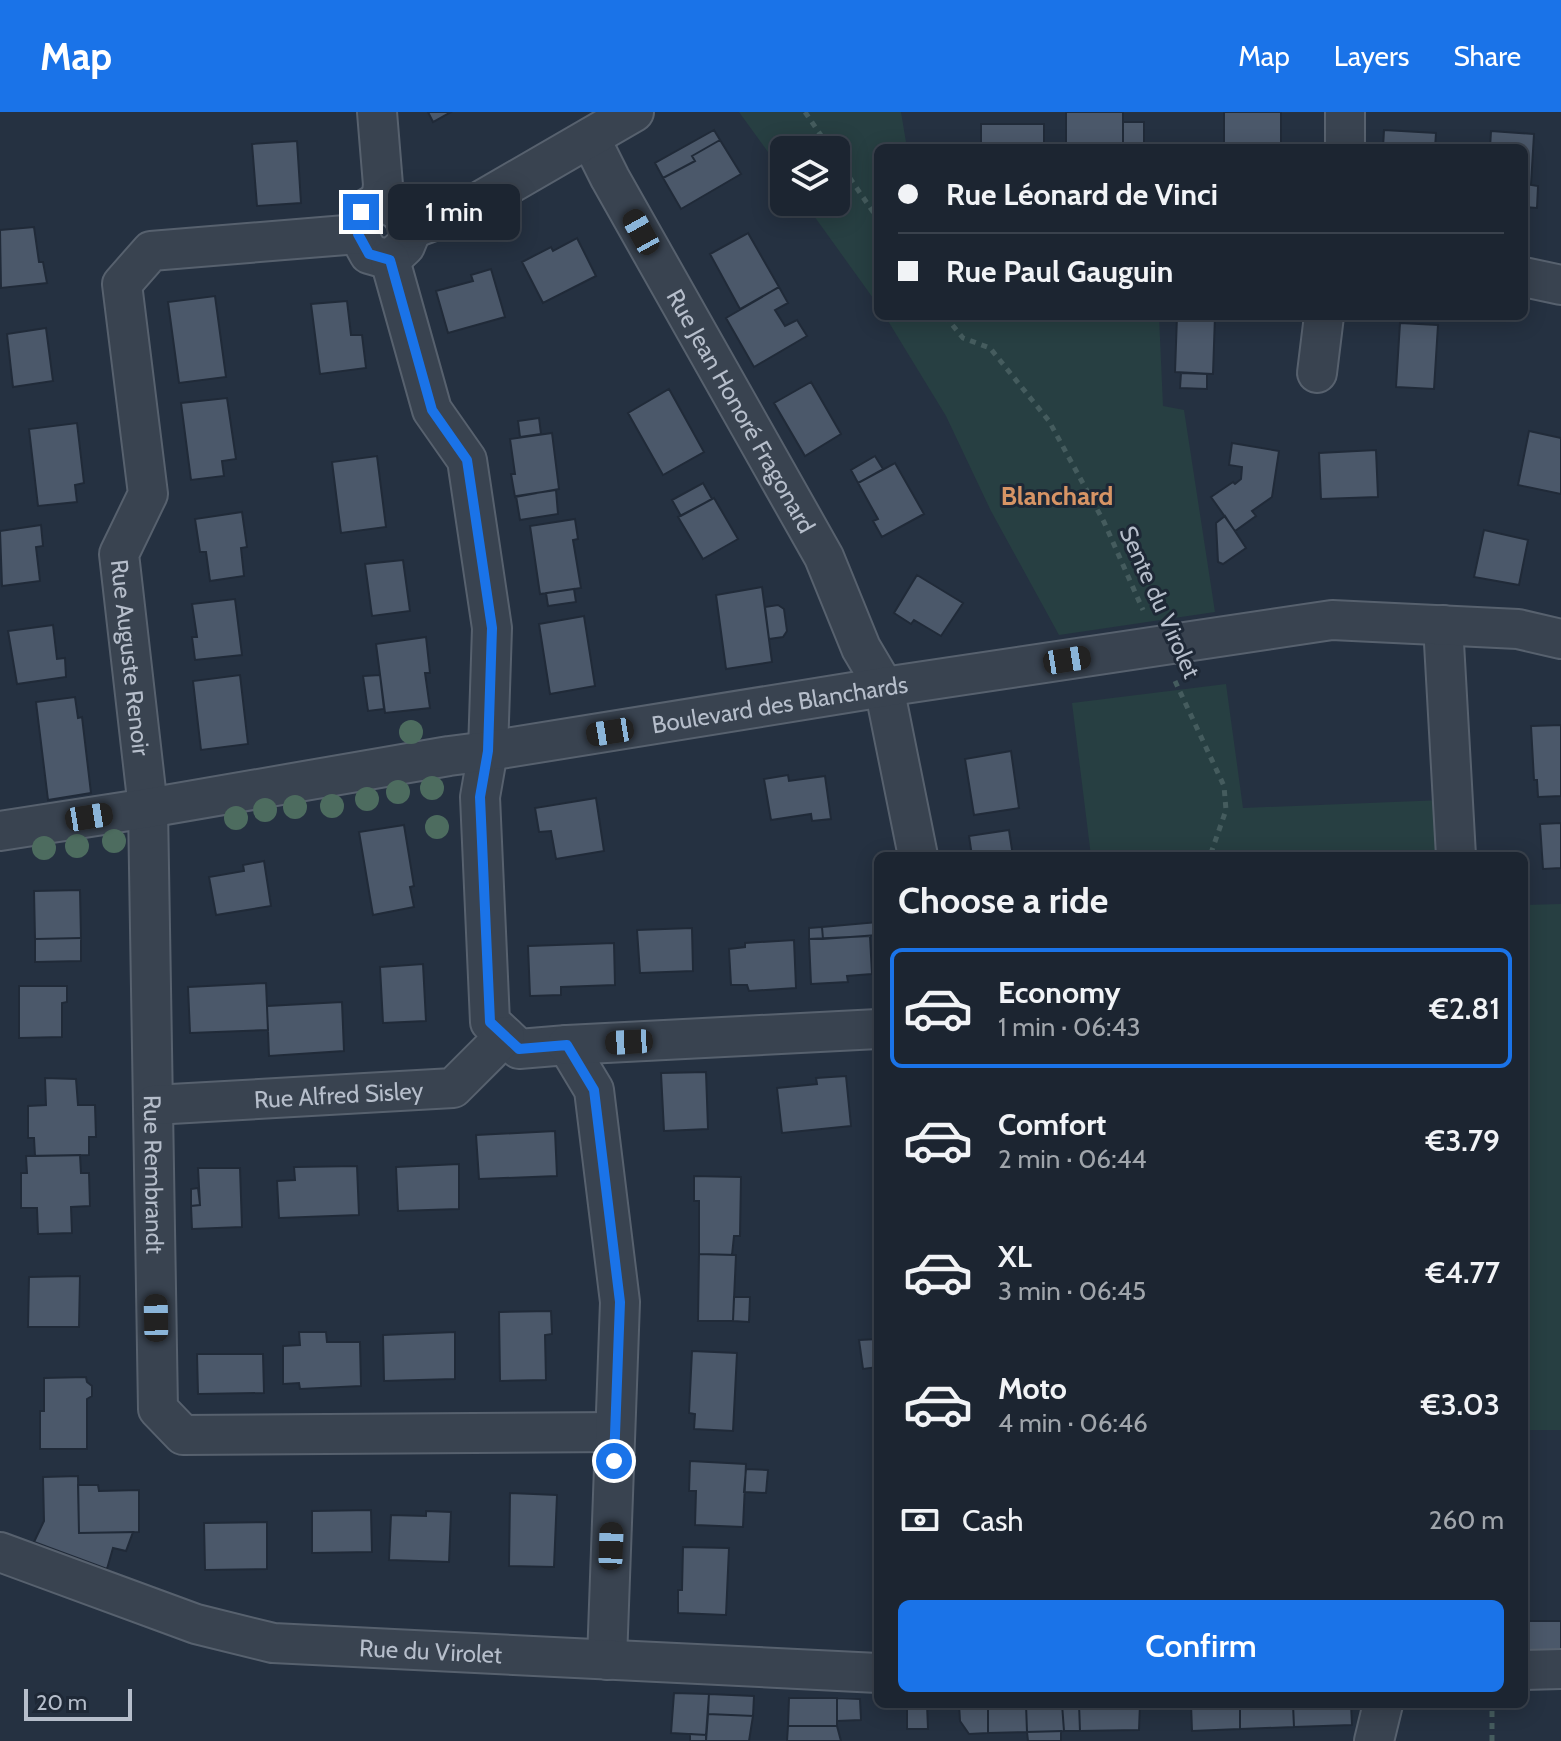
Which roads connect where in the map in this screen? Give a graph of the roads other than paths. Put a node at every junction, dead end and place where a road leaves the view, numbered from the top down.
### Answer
1 (377, 112) edge
2 (634, 112) edge
3 (1345, 112) edge
4 (590, 138) junction
5 (1345, 144) edge
6 (381, 200) junction
7 (412, 229) junction
8 (358, 234) junction
9 (390, 260) junction
10 (1528, 278) edge
11 (1561, 285) edge
12 (1324, 320) edge
13 (1317, 373) dead end
14 (1443, 625) junction
15 (1561, 639) edge
16 (884, 687) junction
17 (488, 751) junction
18 (148, 808) junction
19 (0, 831) edge
20 (917, 852) edge
21 (1456, 852) edge
22 (874, 1029) edge
23 (505, 1036) junction
24 (567, 1045) junction
25 (153, 1105) junction
26 (615, 1432) junction
27 (0, 1552) edge
28 (607, 1660) junction
29 (1561, 1669) edge
30 (1528, 1670) edge
31 (874, 1673) edge
32 (1382, 1708) edge
33 (1374, 1741) edge

1 - 6 street
2 - 4 street
3 - 5 street
4 - 7 street
4 - 16 street, Rue Jean Honoré Fragonard
6 - 7 street
6 - 8 street
7 - 9 street
8 - 9 street
8 - 18 street, Rue Auguste Renoir
9 - 17 street
10 - 11 street
12 - 13 street
14 - 15 street, Boulevard des Blanchards
14 - 16 street, Boulevard des Blanchards
14 - 21 street
16 - 17 street, Boulevard des Blanchards
16 - 20 street, Rue Jean Honoré Fragonard
17 - 18 street, Boulevard des Blanchards
17 - 23 street
18 - 19 street, Boulevard des Blanchards
18 - 25 street, Rue Rembrandt
22 - 24 street
23 - 24 street
23 - 25 street, Rue Alfred Sisley
24 - 26 street
25 - 26 street, Rue Rembrandt
26 - 28 street
27 - 28 street, Rue du Virolet
28 - 31 street, Rue du Virolet
29 - 30 street
32 - 33 street

